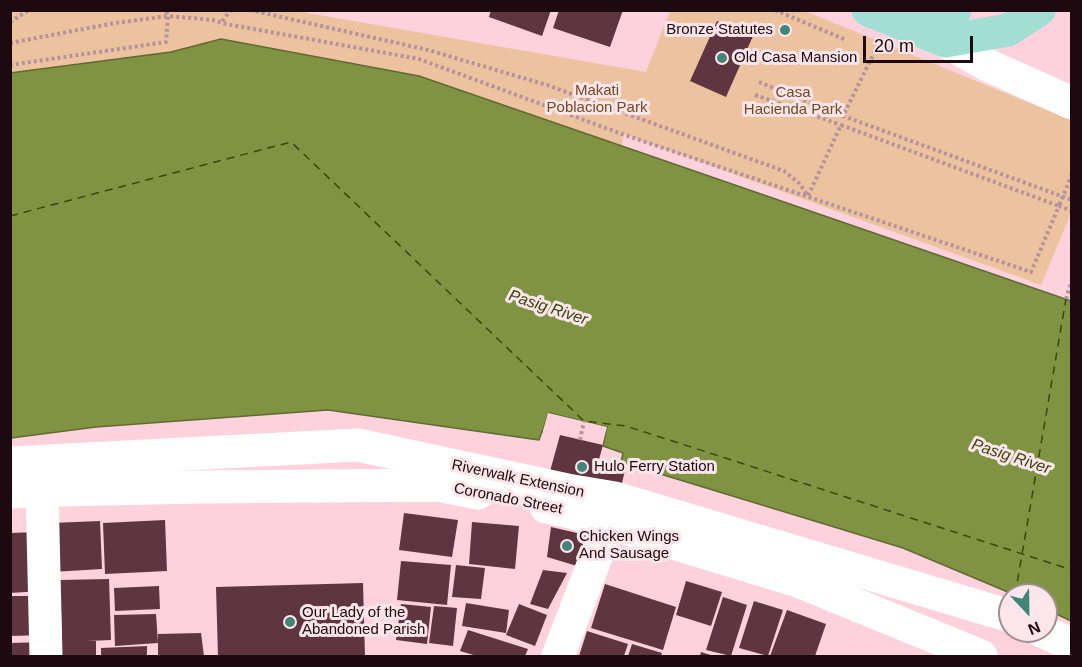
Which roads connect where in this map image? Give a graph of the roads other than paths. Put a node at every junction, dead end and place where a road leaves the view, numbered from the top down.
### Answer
1 (868, 10) edge
2 (1040, 10) edge
3 (950, 26) edge
4 (1071, 103) edge
5 (10, 463) edge
6 (26, 491) edge
7 (609, 524) junction
8 (998, 612) edge
9 (46, 657) edge
10 (558, 657) edge
11 (981, 657) edge

1 - 3 main road
2 - 3 main road
3 - 4 street
5 - 8 street, Riverwalk Extension
6 - 7 street, Coronado Street
6 - 9 street
7 - 10 street
7 - 11 street, Coronado Street

